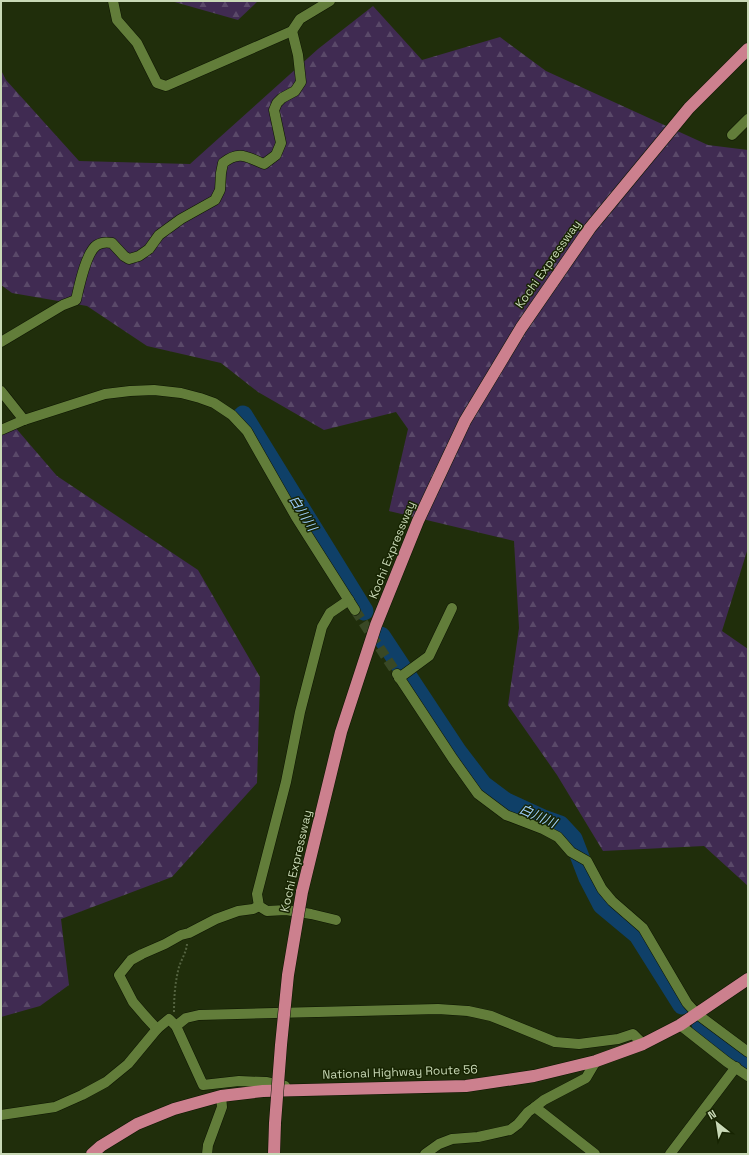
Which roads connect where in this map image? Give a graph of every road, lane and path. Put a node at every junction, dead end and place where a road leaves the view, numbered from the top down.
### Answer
1 (113, 1) edge
2 (330, 1) edge
3 (292, 31) junction
4 (748, 49) edge
5 (748, 118) edge
6 (732, 135) dead end
7 (1, 342) edge
8 (1, 391) edge
9 (24, 420) junction
10 (1, 430) edge
11 (349, 600) junction
12 (452, 608) dead end
13 (355, 610) tunnel mouth
14 (259, 906) junction
15 (336, 920) dead end
16 (189, 933) junction
17 (748, 979) edge
18 (697, 1014) junction
19 (173, 1022) junction
20 (680, 1025) junction
21 (157, 1029) junction
22 (643, 1044) junction
23 (748, 1052) edge
24 (596, 1062) junction
25 (736, 1067) junction
26 (748, 1076) edge
27 (303, 1089) junction
28 (221, 1096) junction
29 (535, 1107) junction
30 (1, 1115) edge
31 (92, 1154) edge
32 (207, 1154) edge
33 (274, 1154) edge
34 (425, 1154) edge
35 (595, 1154) edge
36 (670, 1154) edge

1 - 3 street
2 - 3 street
3 - 7 street
4 - 33 highway, Kochi Expressway, bridge
5 - 6 street
8 - 9 street
9 - 10 street
9 - 11 street
11 - 13 street
11 - 14 street
12 - 18 street
14 - 15 street
14 - 16 street
16 - 19 path
16 - 21 street
17 - 18 highway, National Highway Route 56
18 - 20 highway, National Highway Route 56
18 - 23 street
19 - 21 street
19 - 22 street
19 - 27 street
20 - 22 highway, National Highway Route 56
20 - 25 street
21 - 30 street
22 - 24 highway, National Highway Route 56
24 - 27 highway, National Highway Route 56
24 - 29 street
25 - 26 street
25 - 36 street
27 - 28 highway, National Highway Route 56
28 - 31 highway, National Highway Route 56
28 - 32 street
29 - 34 street
29 - 35 street

